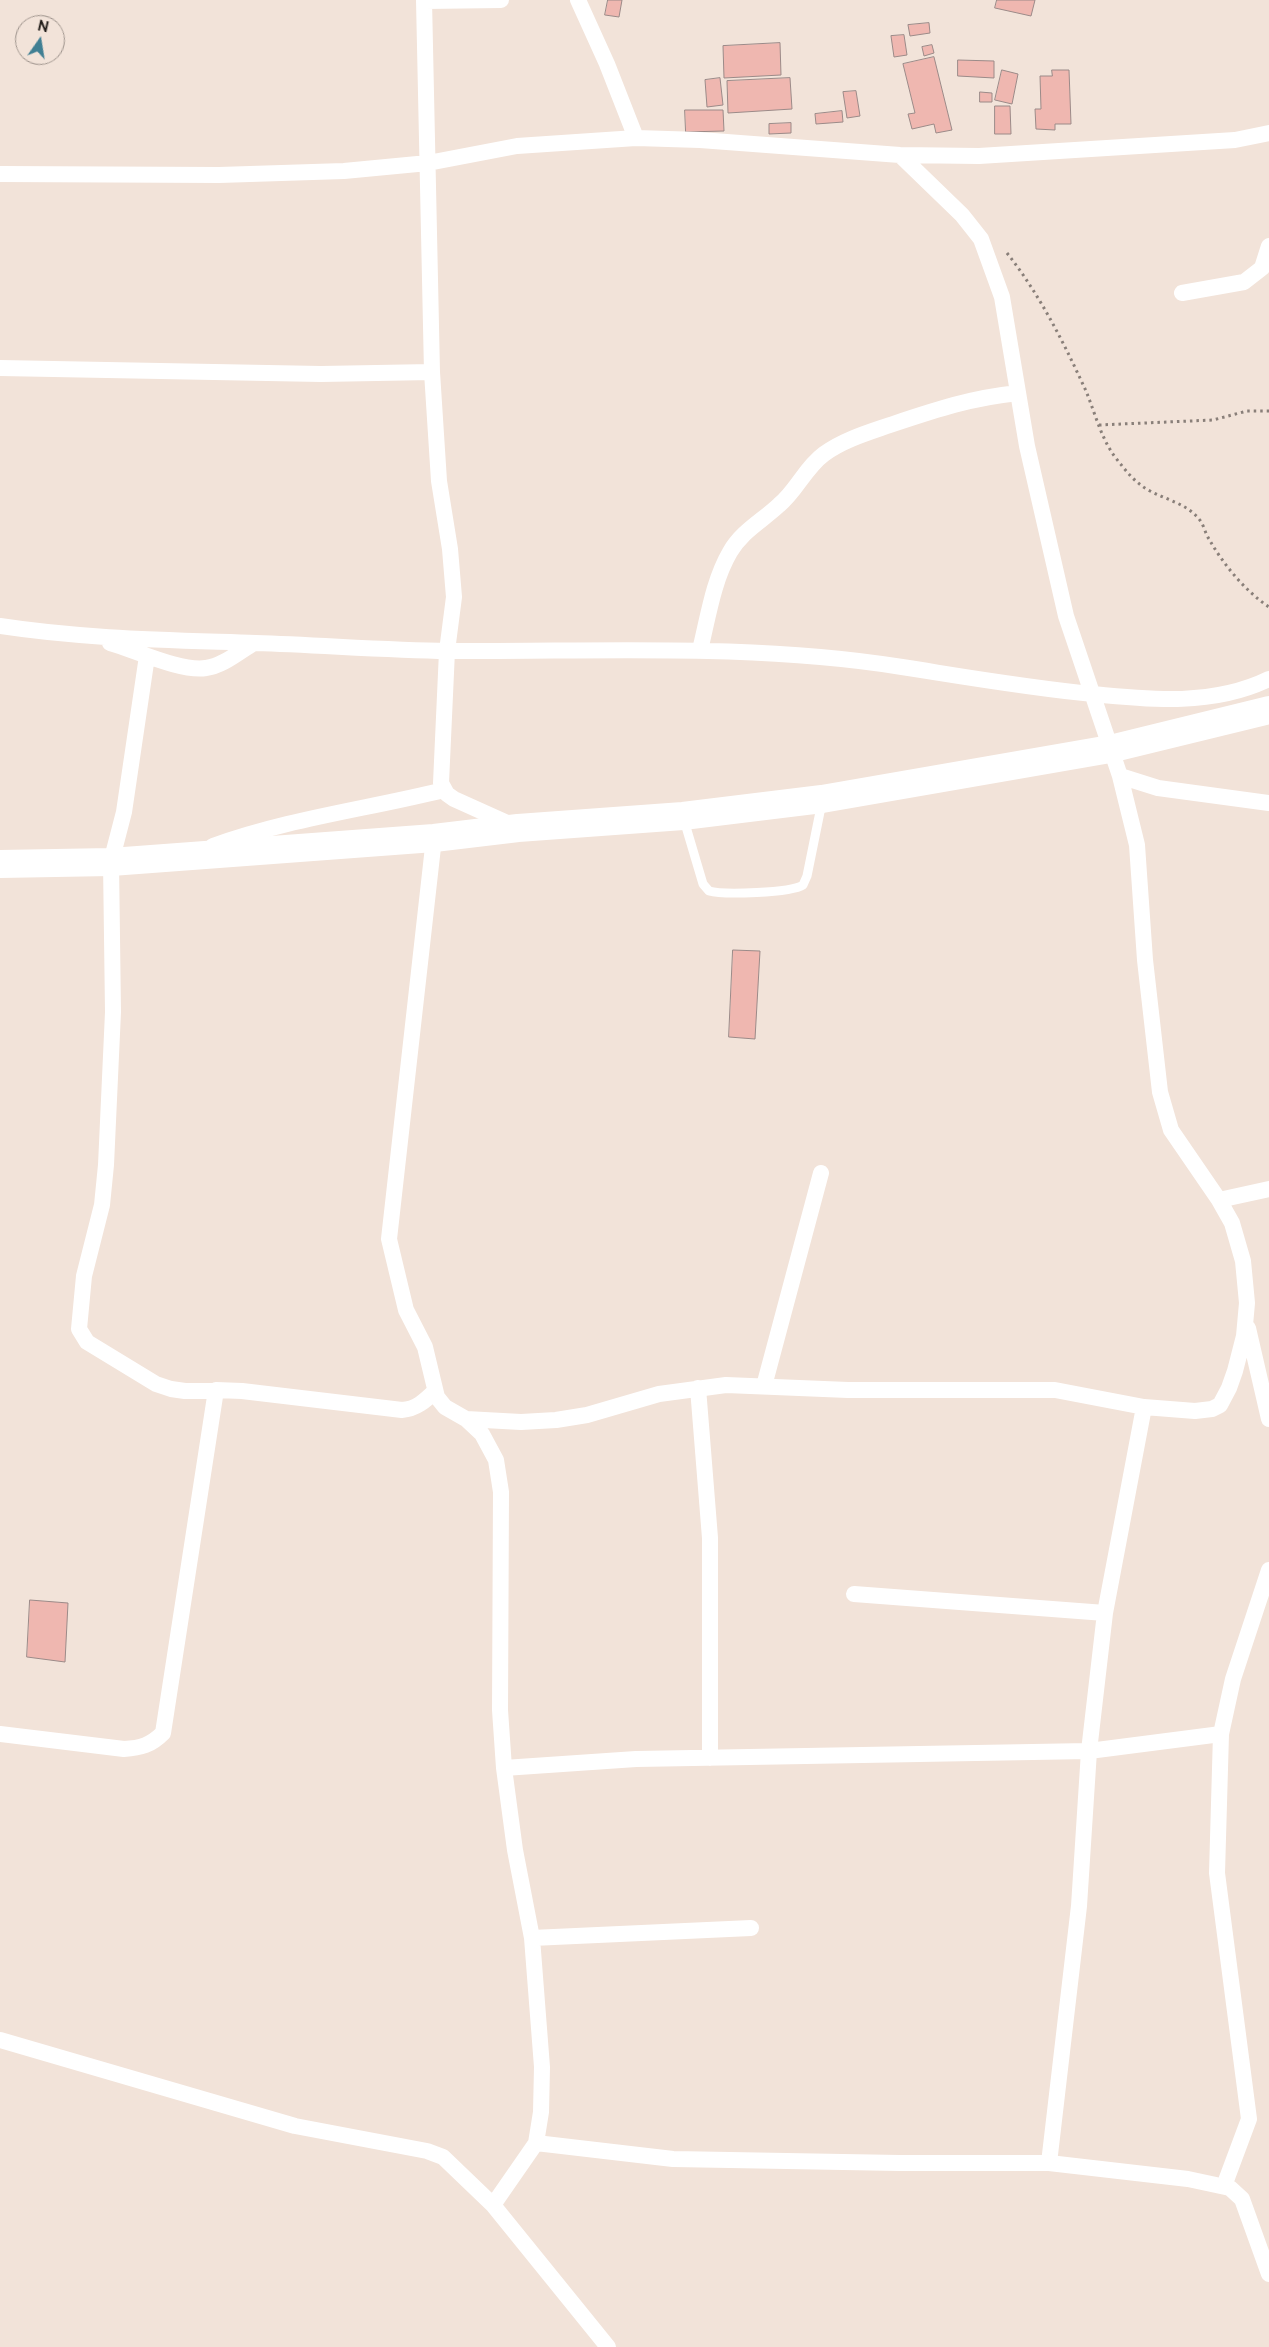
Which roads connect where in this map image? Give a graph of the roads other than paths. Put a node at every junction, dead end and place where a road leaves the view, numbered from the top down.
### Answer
1 (500, 0) edge
2 (578, 0) edge
3 (425, 1) edge
4 (1269, 133) edge
5 (636, 138) junction
6 (900, 155) junction
7 (428, 163) junction
8 (0, 174) edge
9 (1269, 246) edge
10 (1182, 293) dead end
11 (0, 368) edge
12 (432, 372) junction
13 (1018, 393) junction
14 (0, 626) edge
15 (80, 634) junction
16 (254, 643) junction
17 (700, 650) junction
18 (446, 651) junction
19 (147, 656) junction
20 (1269, 679) edge
21 (1092, 694) junction
22 (1269, 710) edge
23 (1110, 749) junction
24 (1120, 776) junction
25 (444, 790) junction
26 (822, 799) junction
27 (1269, 802) edge
28 (683, 816) junction
29 (518, 828) junction
30 (434, 838) junction
31 (184, 857) junction
32 (111, 862) junction
33 (0, 864) edge
34 (821, 1173) dead end
35 (1269, 1189) edge
36 (1219, 1200) junction
37 (1246, 1321) junction
38 (764, 1386) junction
39 (698, 1388) junction
40 (215, 1391) junction
41 (435, 1391) junction
42 (1144, 1407) junction
43 (1269, 1418) edge
44 (466, 1419) junction
45 (1269, 1570) edge
46 (854, 1594) dead end
47 (1106, 1613) junction
48 (0, 1734) edge
49 (1221, 1734) junction
50 (1089, 1751) junction
51 (710, 1758) junction
52 (504, 1768) junction
53 (751, 1928) dead end
54 (532, 1938) junction
55 (0, 2040) edge
56 (536, 2143) junction
57 (1048, 2163) junction
58 (1224, 2186) junction
59 (493, 2205) junction
60 (1269, 2274) edge
61 (608, 2347) edge

1 - 3 street
2 - 5 street
3 - 7 street
4 - 6 street
5 - 6 street
5 - 7 street
6 - 13 street
7 - 8 street
7 - 12 street
9 - 10 street
11 - 12 street
12 - 18 street
13 - 17 street
13 - 21 street
14 - 15 street
15 - 16 street
15 - 19 street
16 - 18 street
16 - 19 street
17 - 18 street
17 - 21 street
18 - 25 street
19 - 32 street
20 - 21 street
21 - 23 street
22 - 23 highway
23 - 24 street
23 - 26 highway
24 - 27 street
24 - 36 street
25 - 29 street
25 - 31 street
26 - 28 highway
26 - 28 lane
28 - 29 highway
29 - 30 highway
30 - 31 highway
30 - 41 street
31 - 32 highway
32 - 33 highway
32 - 40 street
34 - 38 street
35 - 36 street
36 - 37 street
37 - 42 street
37 - 43 street
38 - 39 street
38 - 42 street
39 - 44 street
39 - 51 street
40 - 41 street
40 - 48 street
41 - 44 street
42 - 47 street
44 - 52 street
45 - 49 street
46 - 47 street
47 - 50 street
49 - 50 street
49 - 58 street
50 - 51 street
50 - 57 street
51 - 52 street
52 - 54 street
53 - 54 street
54 - 56 street
55 - 59 street
56 - 57 street
56 - 59 street
57 - 58 street
58 - 60 street
59 - 61 street

